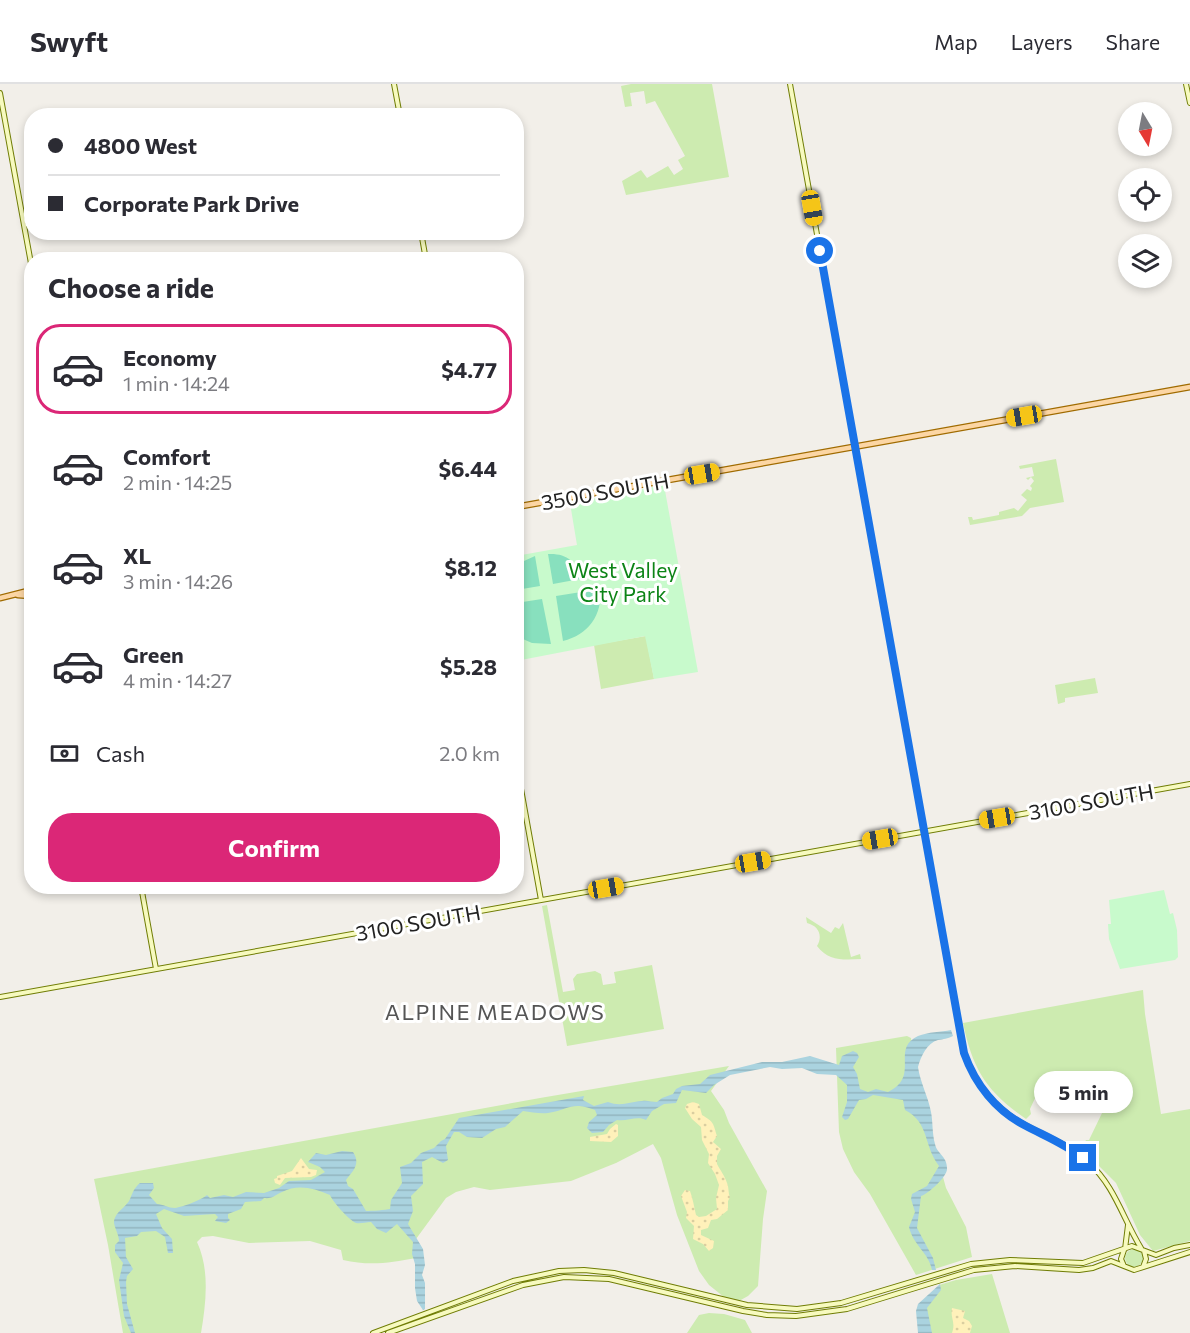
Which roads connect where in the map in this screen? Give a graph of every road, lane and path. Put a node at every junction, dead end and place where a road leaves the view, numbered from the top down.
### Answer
1 (394, 84) edge
2 (790, 84) edge
3 (1186, 84) edge
4 (0, 93) edge
5 (1190, 103) edge
6 (398, 108) edge
7 (24, 225) edge
8 (1190, 387) edge
9 (855, 446) junction
10 (524, 506) edge
11 (24, 593) edge
12 (18, 595) junction
13 (24, 595) edge
14 (0, 598) edge
15 (1190, 784) edge
16 (524, 805) edge
17 (924, 831) junction
18 (142, 894) edge
19 (541, 900) junction
20 (156, 969) junction
21 (0, 997) edge
22 (1128, 1224) junction
23 (1190, 1245) edge
24 (1142, 1249) junction
25 (1124, 1250) junction
26 (1190, 1252) edge
27 (1124, 1266) junction
28 (1142, 1267) junction
29 (662, 1285) junction
30 (661, 1291) junction
31 (373, 1333) edge
32 (388, 1333) edge

1 - 6 street
2 - 9 street
3 - 5 street
4 - 7 street
8 - 9 main road, 3500 SOUTH
9 - 10 main road, 3500 SOUTH
9 - 17 street
11 - 12 main road
12 - 13 main road
12 - 14 main road
15 - 17 street, 3100 SOUTH
16 - 19 street
17 - 19 street, 3100 SOUTH
17 - 22 street
18 - 20 street
19 - 20 street, 3100 SOUTH
20 - 21 street, 3100 SOUTH
22 - 24 street
22 - 25 street
23 - 24 street
24 - 25 street
24 - 28 street
25 - 27 street
25 - 29 street
26 - 28 street
27 - 28 street
27 - 30 street
29 - 30 street
29 - 31 street
30 - 32 street

